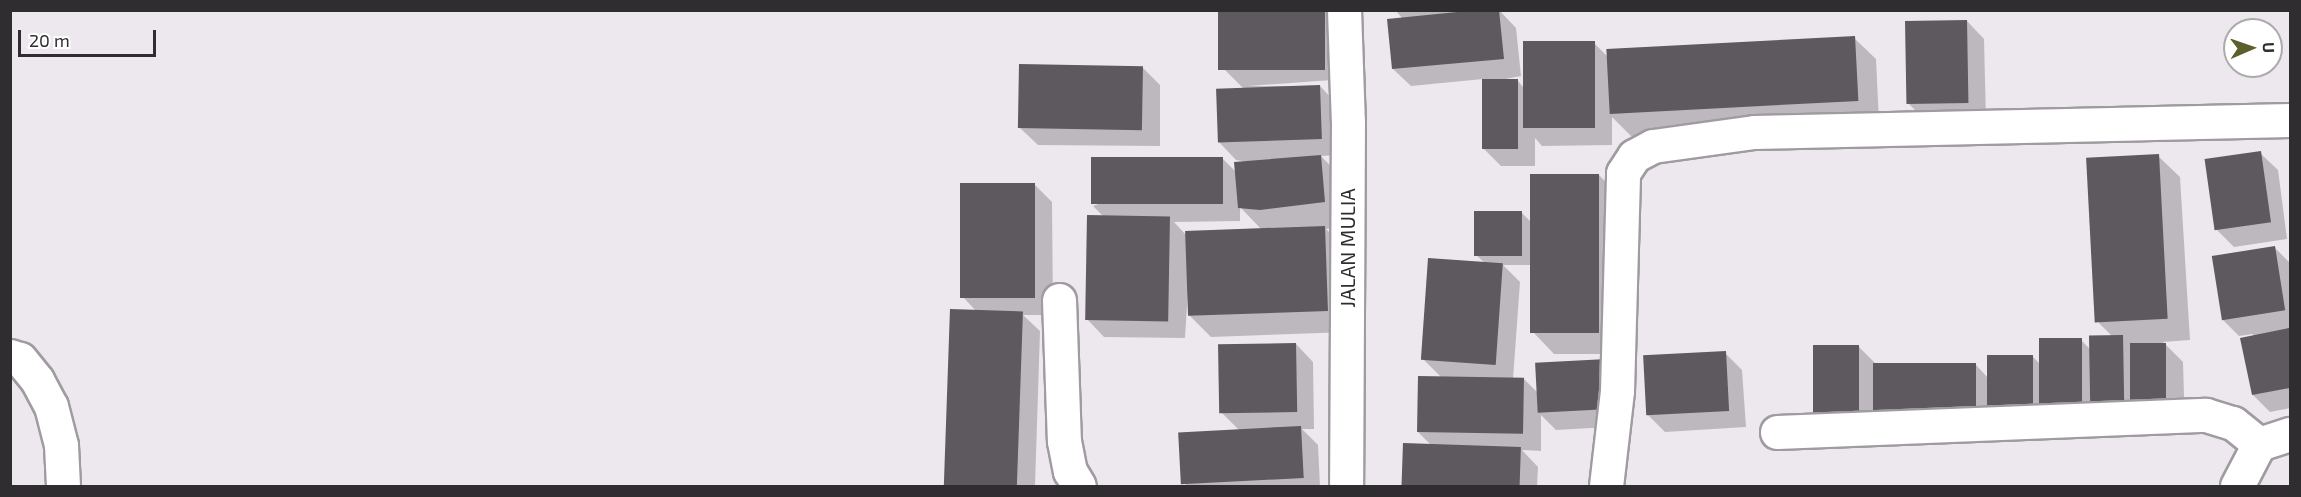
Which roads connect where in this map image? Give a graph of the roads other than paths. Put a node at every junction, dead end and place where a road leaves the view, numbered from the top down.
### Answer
1 (1344, 10) edge
2 (2290, 120) edge
3 (1059, 300) dead end
4 (10, 356) edge
5 (1777, 432) dead end
6 (2290, 434) edge
7 (2259, 444) junction
8 (63, 486) edge
9 (1079, 486) edge
10 (1346, 486) edge
11 (1606, 486) edge
12 (2236, 486) edge

1 - 10 street, JALAN MULIA
2 - 11 street
3 - 9 street
4 - 8 street
5 - 7 street
6 - 7 street
7 - 12 street

